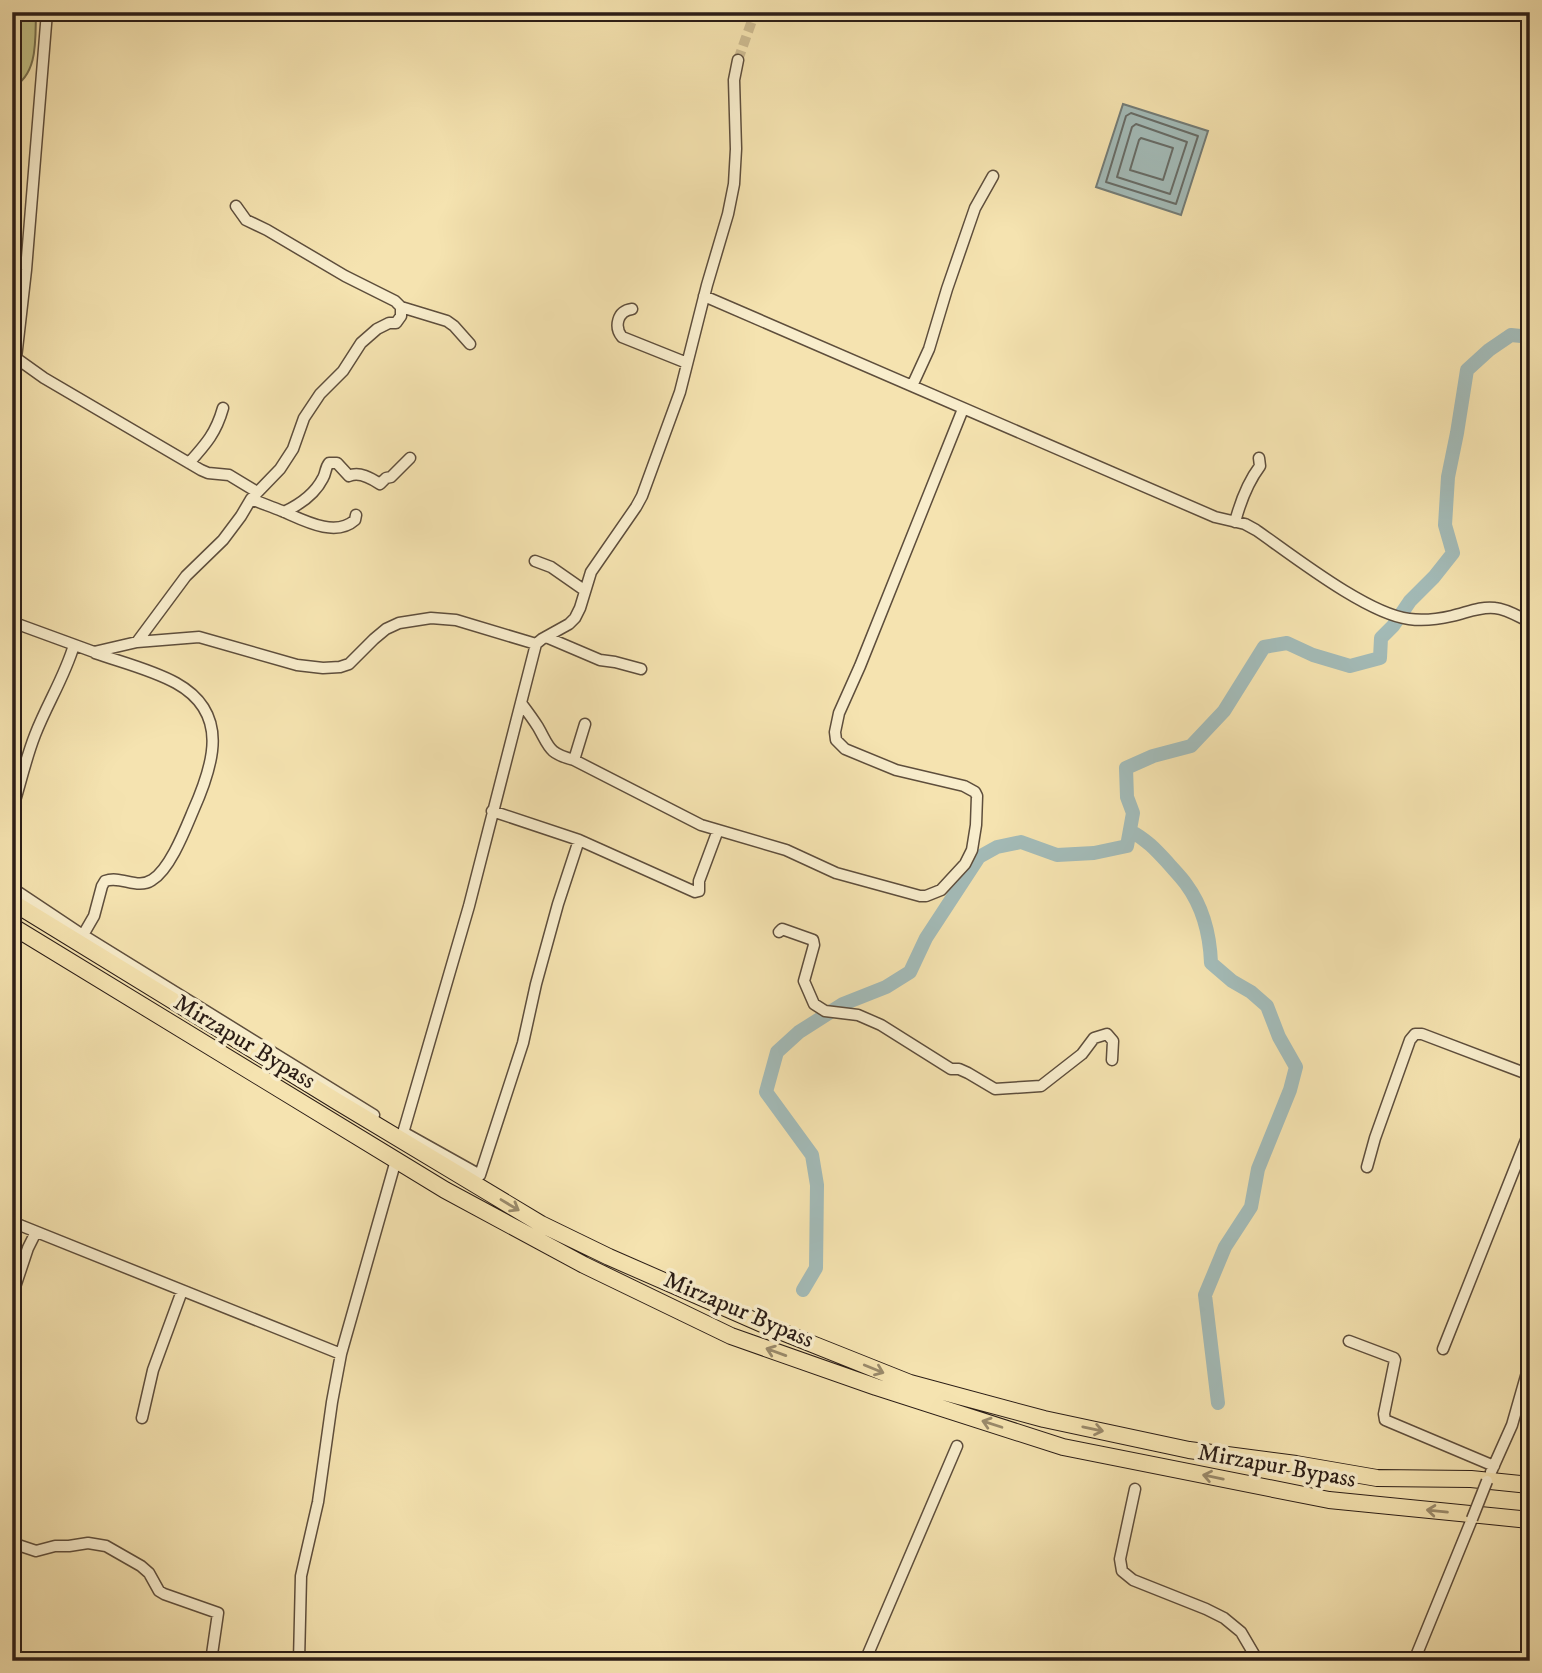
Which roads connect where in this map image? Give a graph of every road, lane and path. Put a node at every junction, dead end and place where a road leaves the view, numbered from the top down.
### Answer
1 (47, 12) edge
2 (738, 60) tunnel mouth
3 (993, 176) dead end
4 (236, 206) dead end
5 (704, 296) junction
6 (17, 299) edge
7 (401, 307) junction
8 (632, 309) dead end
9 (470, 344) dead end
10 (16, 358) junction
11 (687, 363) junction
12 (12, 374) edge
13 (912, 386) junction
14 (223, 408) dead end
15 (963, 409) junction
16 (410, 458) dead end
17 (1259, 458) dead end
18 (189, 463) junction
19 (254, 495) junction
20 (284, 512) junction
21 (356, 515) dead end
22 (1235, 522) junction
23 (535, 561) dead end
24 (584, 590) junction
25 (12, 622) edge
26 (1530, 622) edge
27 (546, 637) junction
28 (137, 642) junction
29 (536, 644) junction
30 (74, 645) junction
31 (94, 652) junction
32 (641, 669) dead end
33 (521, 703) junction
34 (585, 724) dead end
35 (574, 760) junction
36 (15, 804) dead end
37 (492, 811) junction
38 (718, 830) junction
39 (579, 840) junction
40 (12, 888) edge
41 (12, 902) edge
42 (12, 926) edge
43 (779, 932) dead end
44 (83, 935) junction
45 (1112, 1060) dead end
46 (1529, 1072) edge
47 (1530, 1130) edge
48 (403, 1133) junction
49 (396, 1160) junction
50 (1367, 1167) dead end
51 (12, 1222) edge
52 (36, 1232) junction
53 (182, 1291) junction
54 (12, 1296) edge
55 (1349, 1341) dead end
56 (1443, 1349) dead end
57 (341, 1354) junction
58 (1530, 1362) edge
59 (142, 1418) dead end
60 (957, 1446) dead end
61 (1490, 1474) junction
62 (1530, 1486) edge
63 (1135, 1489) dead end
64 (1530, 1520) edge
65 (12, 1544) edge
66 (211, 1661) edge
67 (299, 1661) edge
68 (865, 1661) edge
69 (1258, 1661) edge
70 (1414, 1661) edge

1 - 6 street
2 - 5 street
3 - 13 street
4 - 7 street
5 - 11 street
5 - 13 street
6 - 10 street
7 - 9 street
7 - 19 street
8 - 11 street
10 - 12 street
10 - 18 street
11 - 24 street
13 - 15 street
14 - 18 street
15 - 22 street
15 - 38 street
16 - 20 street
17 - 22 street
18 - 19 street
19 - 20 street
19 - 28 street
20 - 21 street
22 - 26 street
23 - 24 street
24 - 27 street
25 - 30 street
27 - 29 street
27 - 32 street
28 - 29 street
28 - 31 street
29 - 33 street
30 - 31 street
30 - 36 street
31 - 44 street
33 - 35 street
33 - 37 street
34 - 35 street
35 - 38 street
37 - 39 street
37 - 48 street
38 - 39 street
39 - 48 street
40 - 44 street
41 -> 61 highway
42 - 49 highway, Mirzapur Bypass
43 - 45 street
44 - 48 street
46 - 50 street
47 - 56 street
49 - 57 street
64 -> 49 highway, Mirzapur Bypass
51 - 52 street
52 - 53 street
52 - 54 street
53 - 57 street
53 - 59 street
55 - 61 street
57 - 67 street
58 - 61 street
60 - 68 street
61 - 62 highway
61 - 70 street, bridge
63 - 69 street
65 - 66 street

